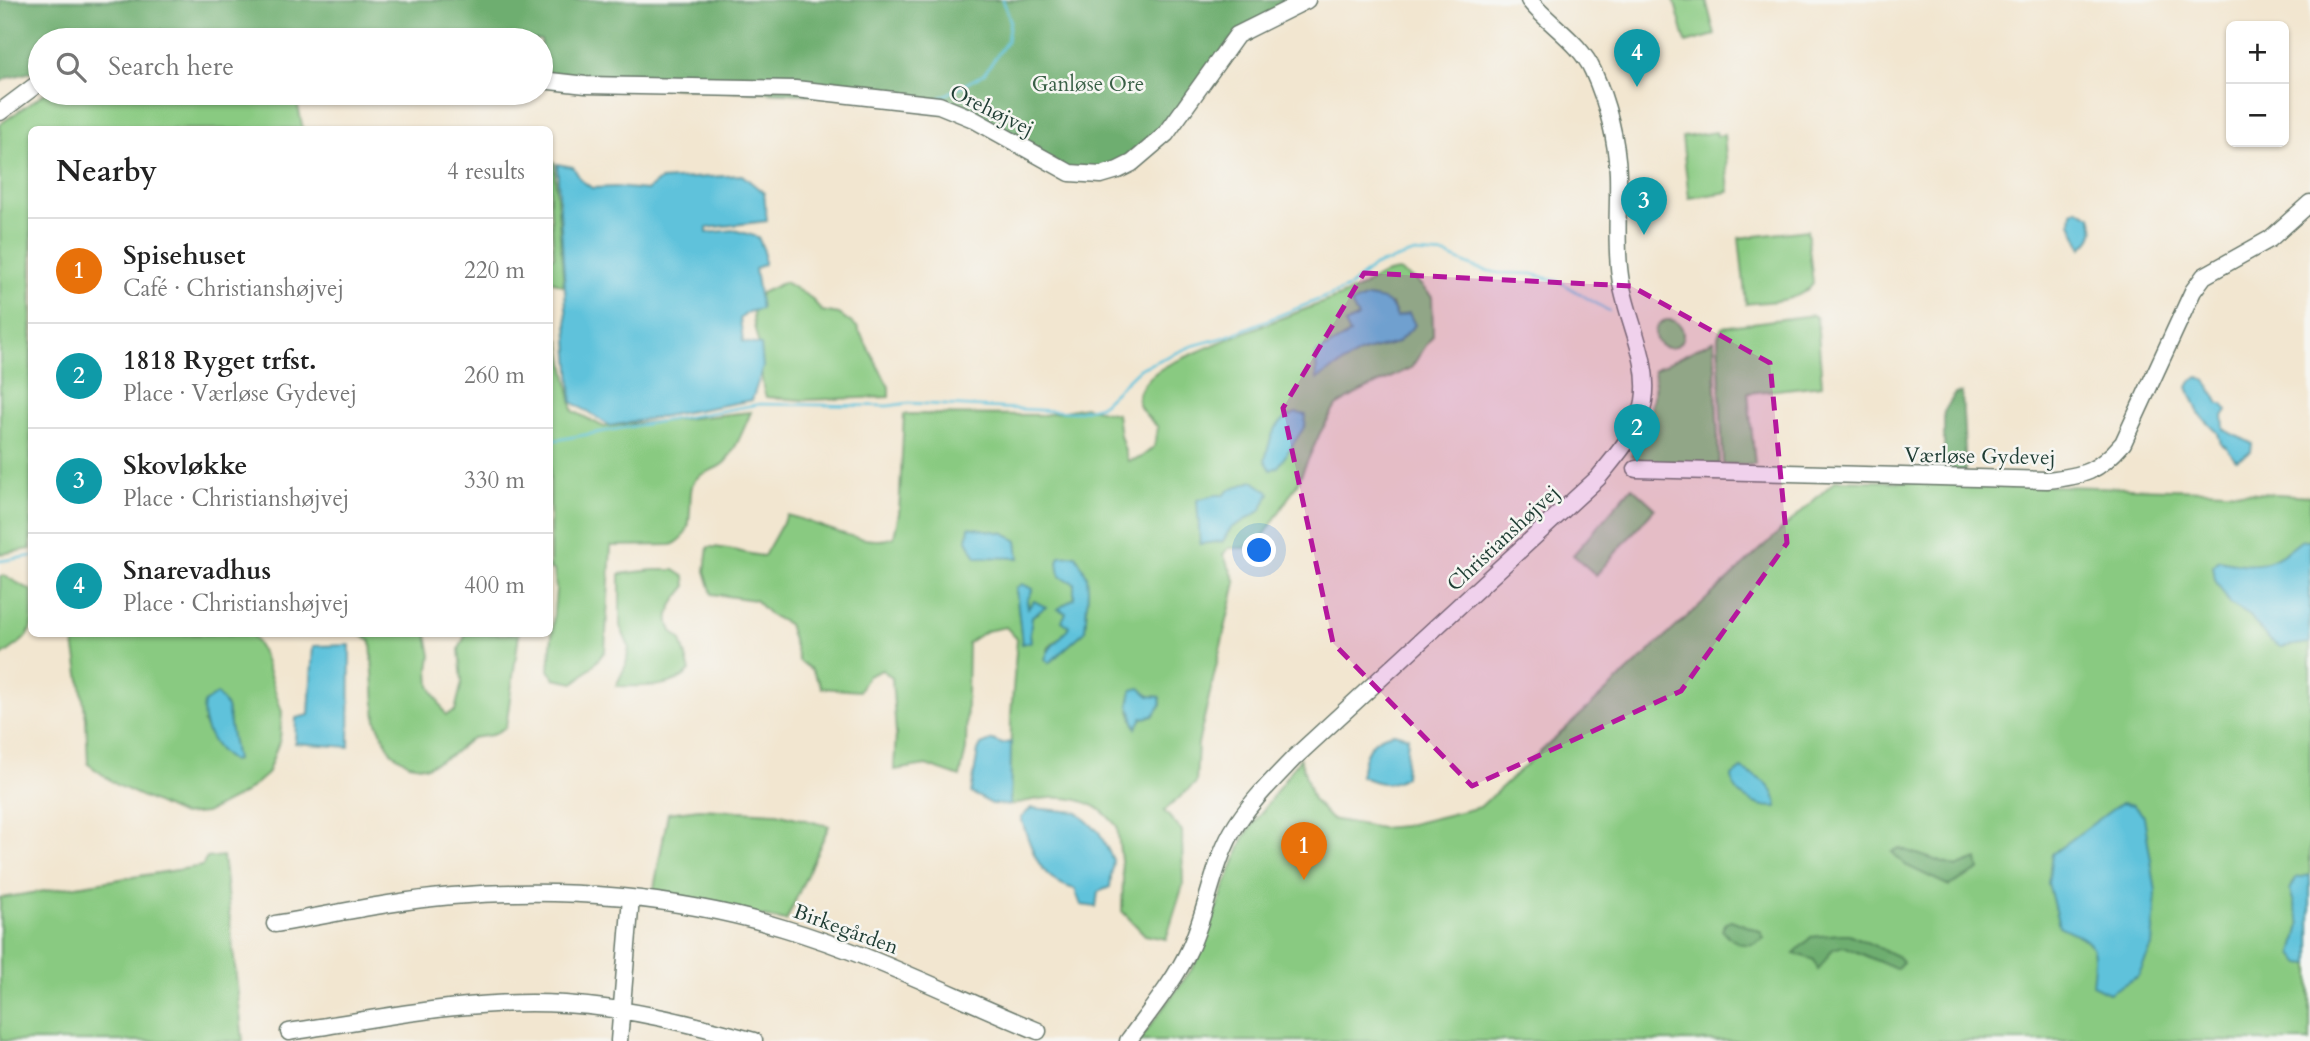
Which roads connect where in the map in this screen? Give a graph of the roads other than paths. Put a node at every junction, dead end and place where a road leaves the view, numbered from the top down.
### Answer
1 (1307, 0) edge
2 (1529, 0) edge
3 (553, 81) edge
4 (28, 91) edge
5 (0, 112) edge
6 (2310, 203) edge
7 (1636, 469) dead end
8 (631, 898) junction
9 (275, 924) dead end
10 (622, 1011) junction
11 (1038, 1031) dead end
12 (289, 1032) dead end
13 (619, 1041) edge
14 (754, 1041) edge
15 (1128, 1041) edge

1 - 3 street, Orehøjvej
2 - 15 street, Christianshøjvej
4 - 5 street
6 - 7 street, Værløse Gydevej
8 - 9 street, Birkegården
8 - 10 street
8 - 11 street, Birkegården
10 - 12 street
10 - 13 street
10 - 14 street

